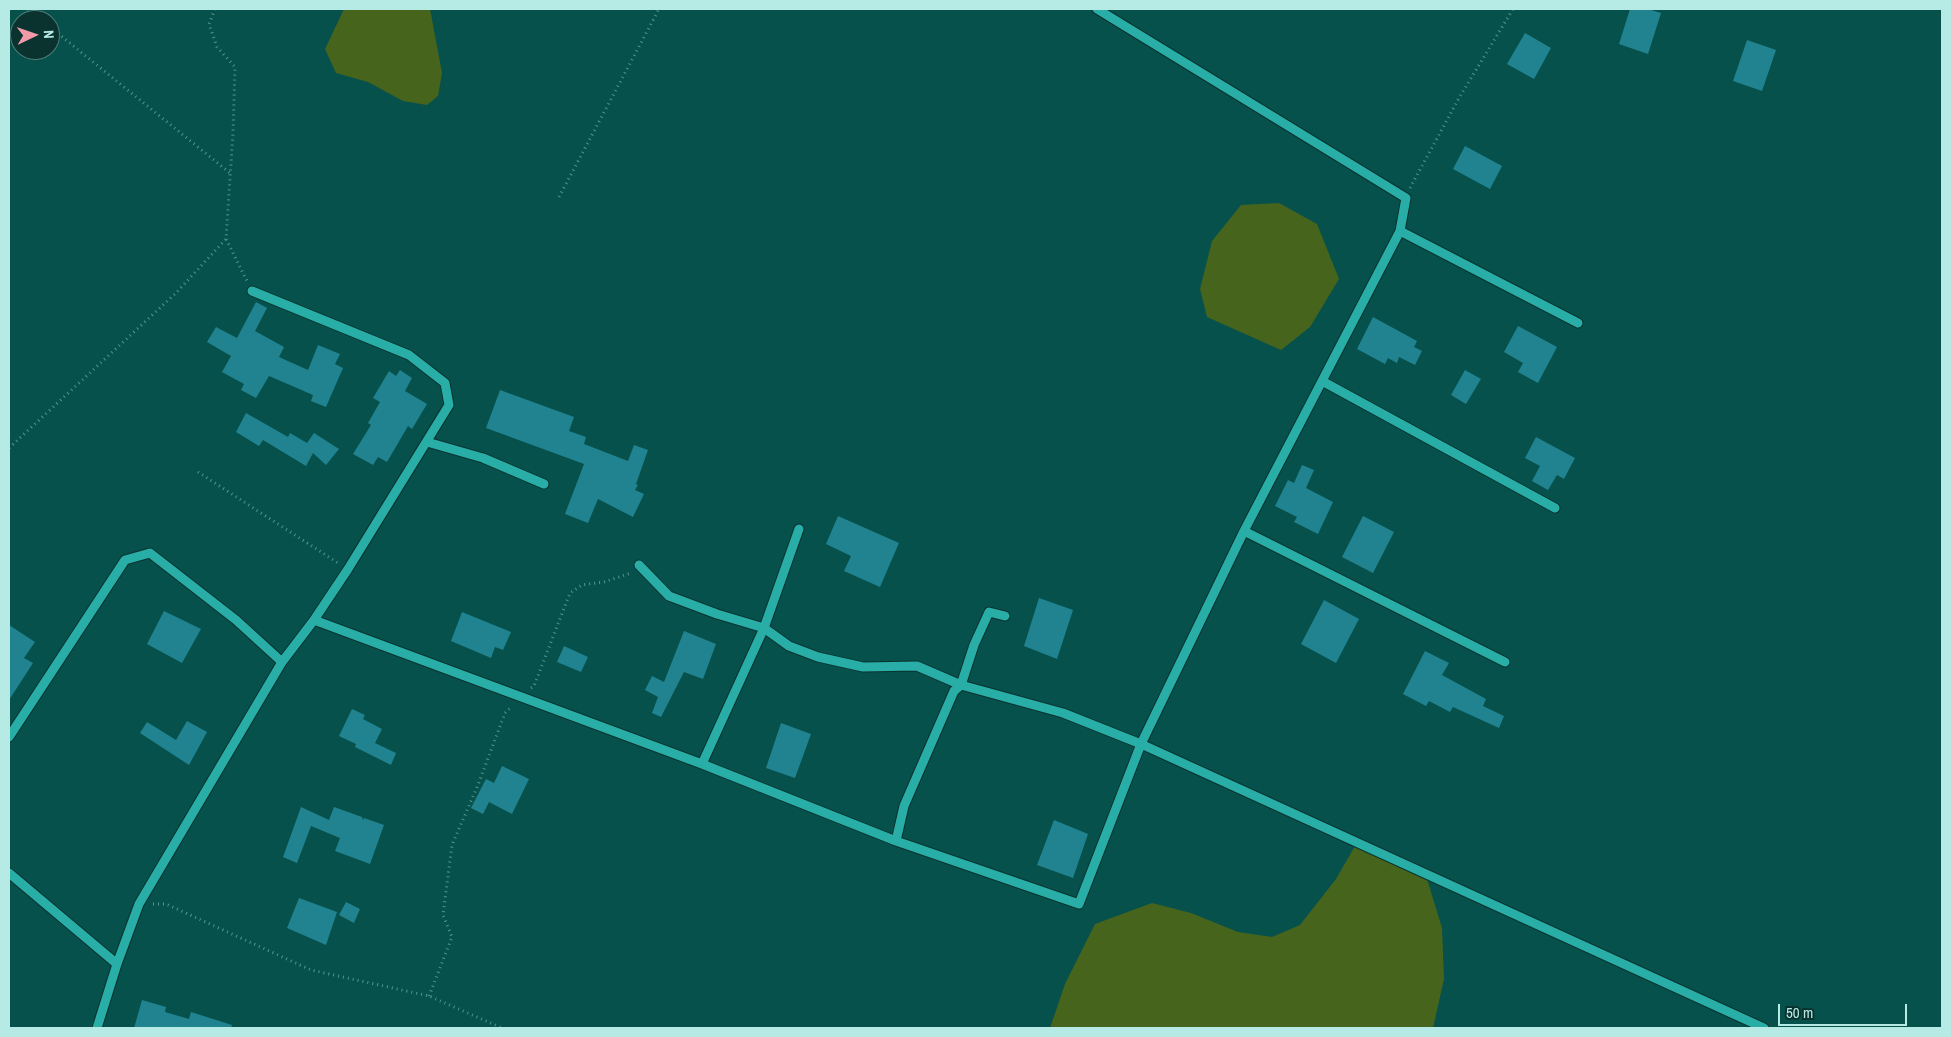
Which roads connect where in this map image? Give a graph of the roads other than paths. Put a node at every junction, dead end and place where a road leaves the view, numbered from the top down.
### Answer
1 (1097, 9) edge
2 (1400, 231) junction
3 (252, 291) road end
4 (1578, 323) dead end
5 (1322, 381) junction
6 (427, 442) junction
7 (544, 484) dead end
8 (1555, 508) dead end
9 (799, 529) dead end
10 (1244, 531) junction
11 (639, 565) road end
12 (1005, 616) dead end
13 (314, 620) junction
14 (764, 628) junction
15 (282, 662) junction
16 (1504, 662) dead end
17 (961, 684) junction
18 (9, 737) edge
19 (1141, 744) junction
20 (702, 764) junction
21 (896, 841) junction
22 (9, 873) edge
23 (117, 964) junction
24 (97, 1028) edge
25 (1764, 1028) edge

1 - 2 street
2 - 4 street
2 - 5 street
3 - 6 street
5 - 8 street
5 - 10 street
6 - 7 street
6 - 13 street
9 - 14 street
10 - 16 street
10 - 19 street
11 - 14 street
12 - 17 street
13 - 15 street
13 - 20 street
14 - 17 street
14 - 20 street
15 - 18 street
15 - 23 street
17 - 19 street
17 - 21 street
19 - 21 street
19 - 25 street
20 - 21 street
22 - 23 street
23 - 24 street

